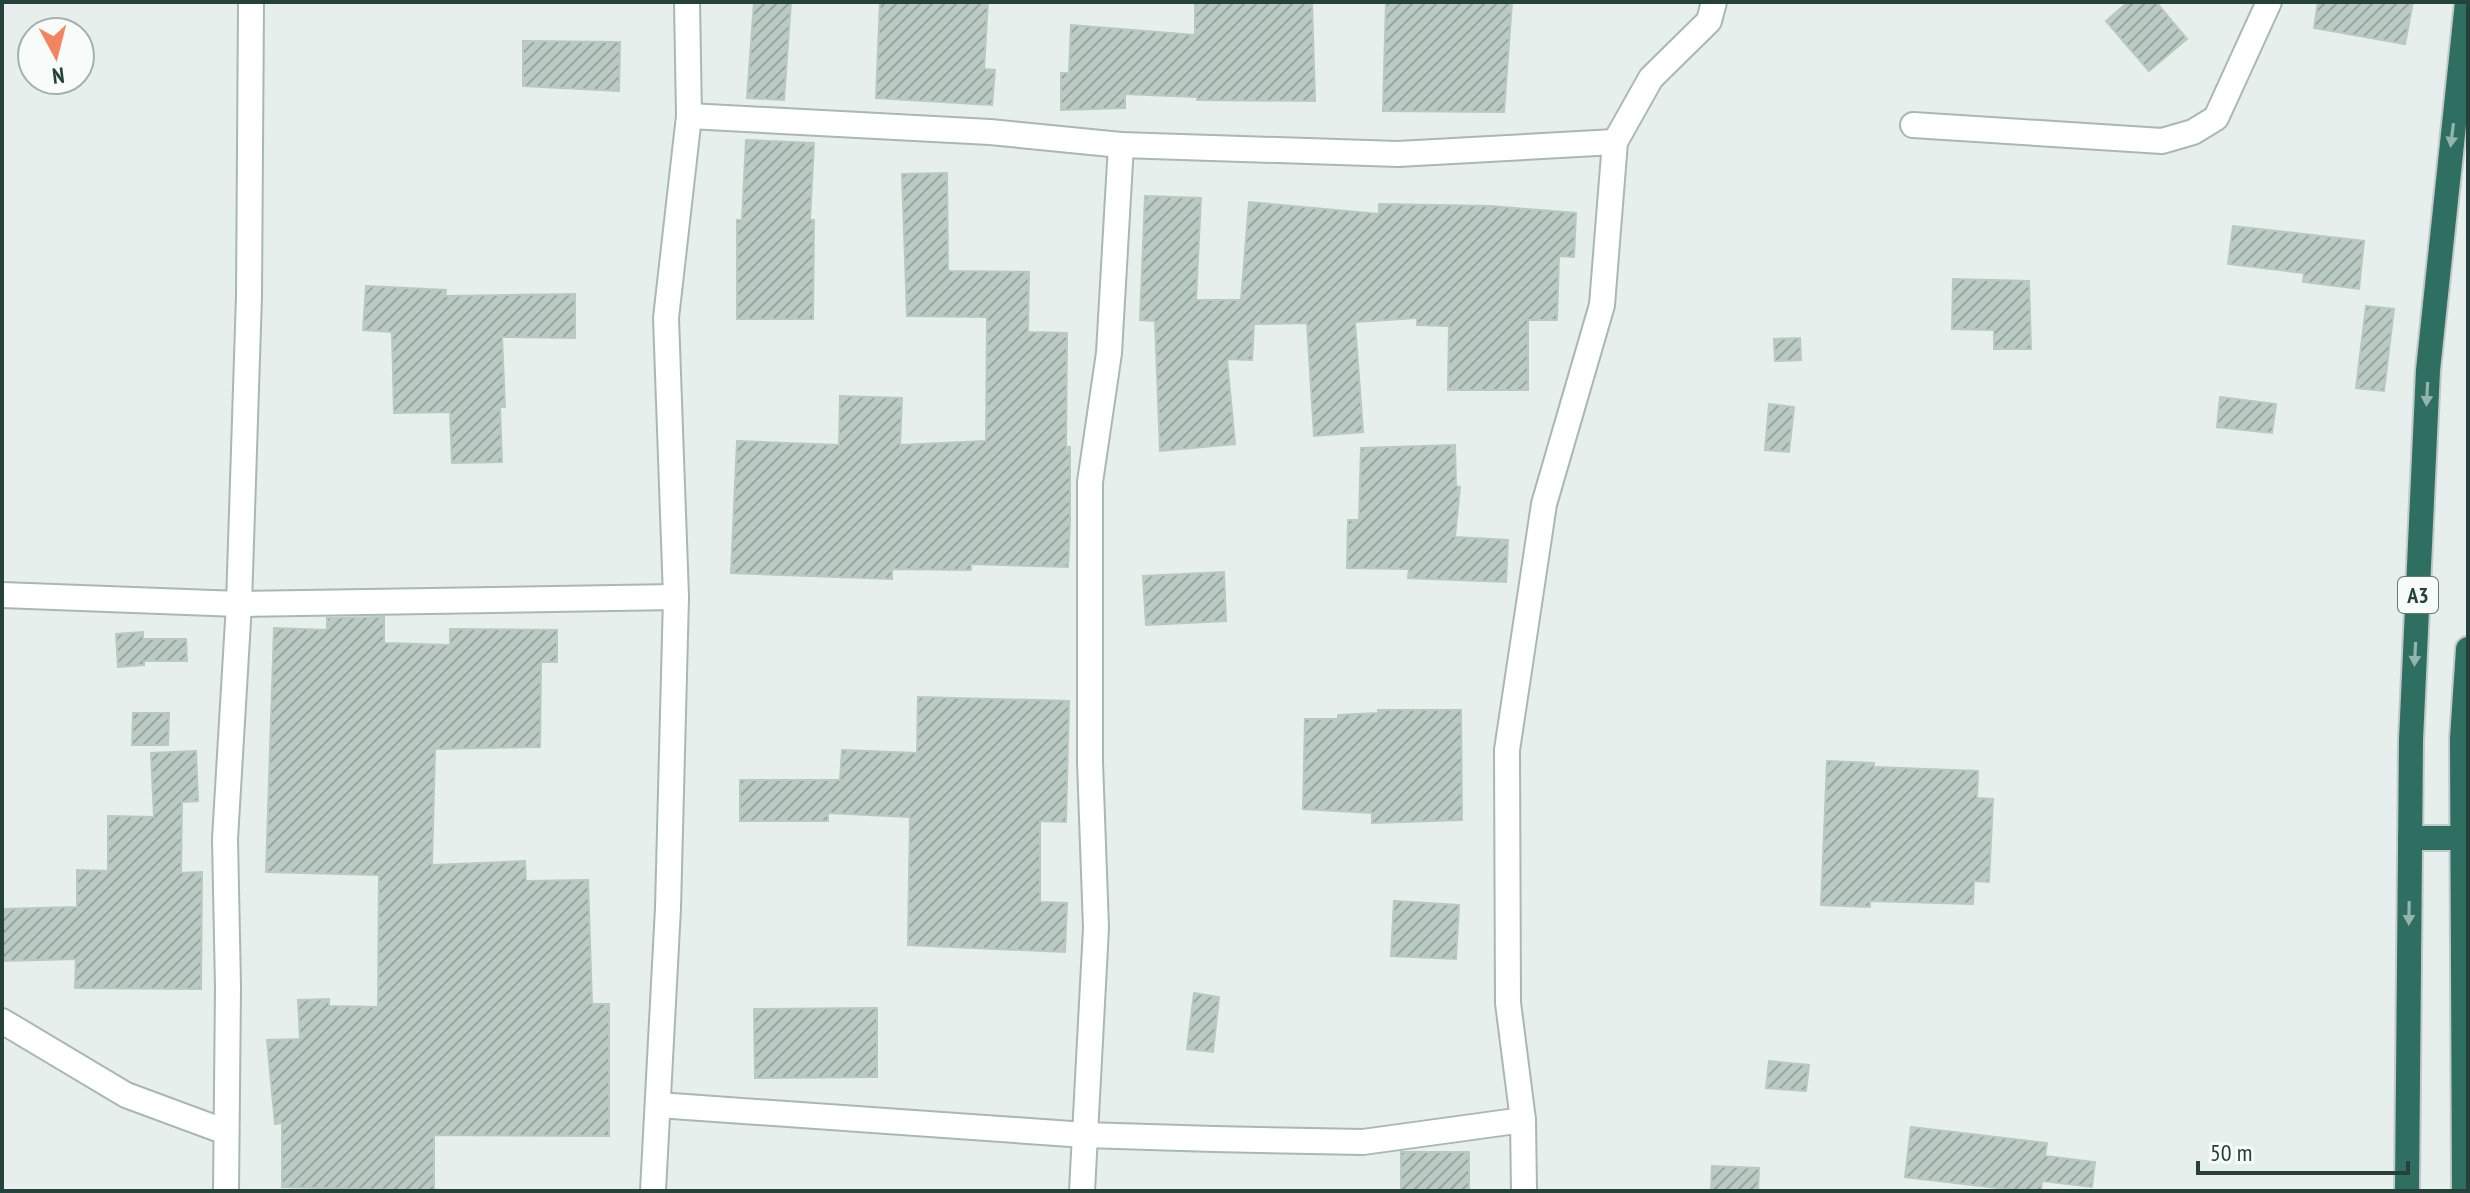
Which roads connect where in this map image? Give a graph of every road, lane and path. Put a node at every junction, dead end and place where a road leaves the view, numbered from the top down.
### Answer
1 (251, 2) edge
2 (687, 2) edge
3 (1714, 2) edge
4 (2269, 2) edge
5 (2467, 2) edge
6 (689, 116) junction
7 (1913, 125) dead end
8 (1615, 142) junction
9 (1121, 145) junction
10 (2, 595) edge
11 (676, 597) junction
12 (239, 604) junction
13 (2468, 649) edge
14 (2465, 739) edge
15 (2410, 838) junction
16 (2462, 838) junction
17 (2, 1021) edge
18 (2466, 1022) edge
19 (658, 1105) junction
20 (1523, 1120) junction
21 (226, 1132) junction
22 (1085, 1135) junction
23 (226, 1191) edge
24 (653, 1191) edge
25 (1082, 1191) edge
26 (1524, 1191) edge
27 (2407, 1191) edge
28 (2464, 1191) edge

1 - 12 street
2 - 6 street
3 - 8 street
4 - 7 street
5 -> 15 highway, A3
6 - 9 street
6 - 11 street
8 - 9 street
8 - 20 street
9 - 22 street
10 - 12 street
11 - 12 street
11 - 19 street
12 - 21 street
13 - 14 highway
14 - 16 highway
15 - 16 highway
15 -> 27 highway, A3
16 - 18 highway
17 - 21 street
18 - 28 highway
19 - 22 street
19 - 24 street
20 - 22 street
20 - 26 street
21 - 23 street
22 - 25 street

